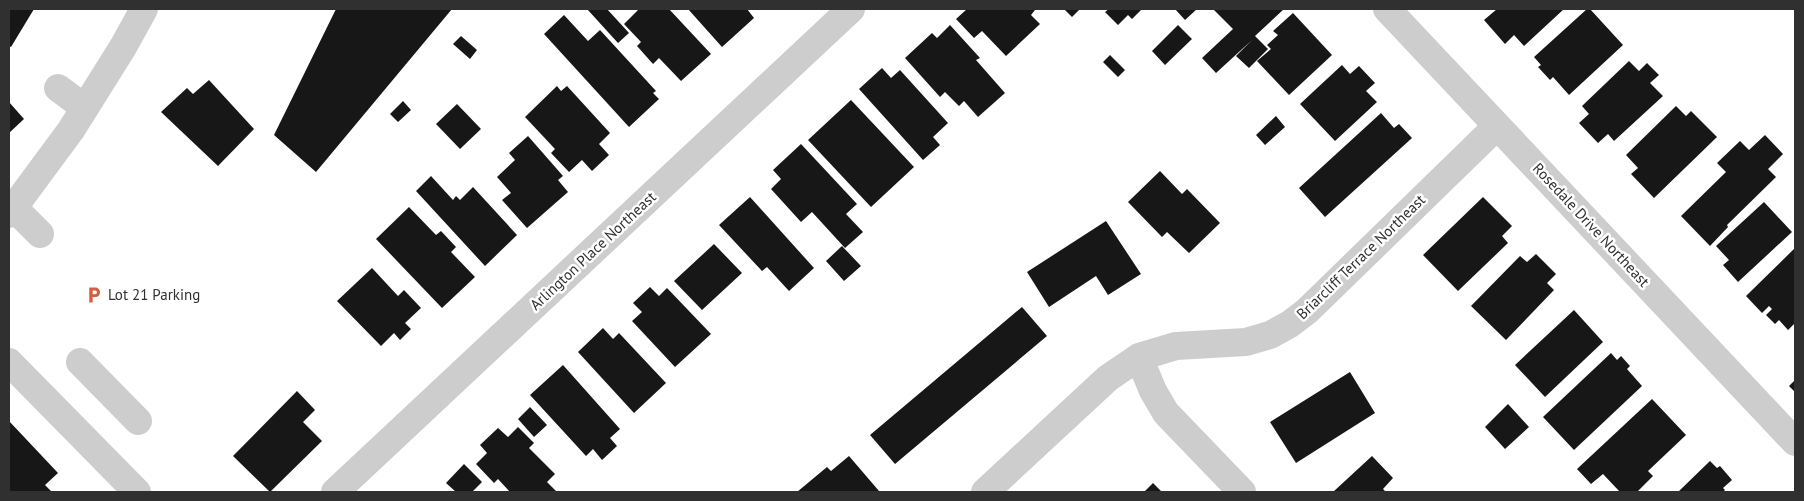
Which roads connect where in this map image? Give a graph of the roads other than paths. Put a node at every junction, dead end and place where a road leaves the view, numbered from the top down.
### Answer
1 (144, 9) edge
2 (851, 9) edge
3 (1387, 9) edge
4 (58, 88) dead end
5 (85, 108) junction
6 (1497, 126) junction
7 (11, 211) edge
8 (40, 234) dead end
9 (1139, 357) junction
10 (9, 362) edge
11 (80, 362) dead end
12 (138, 421) dead end
13 (1795, 442) edge
14 (138, 492) edge
15 (335, 492) edge
16 (985, 492) edge
17 (1242, 492) edge

1 - 5 street
2 - 15 street, Arlington Place Northeast
3 - 6 street, Rosedale Drive Northeast
4 - 5 street
5 - 7 street
6 - 9 street, Briarcliff Terrace Northeast
6 - 13 street, Rosedale Drive Northeast
7 - 8 street
9 - 16 street, Briarcliff Terrace Northeast
9 - 17 street
10 - 14 street
11 - 12 street

